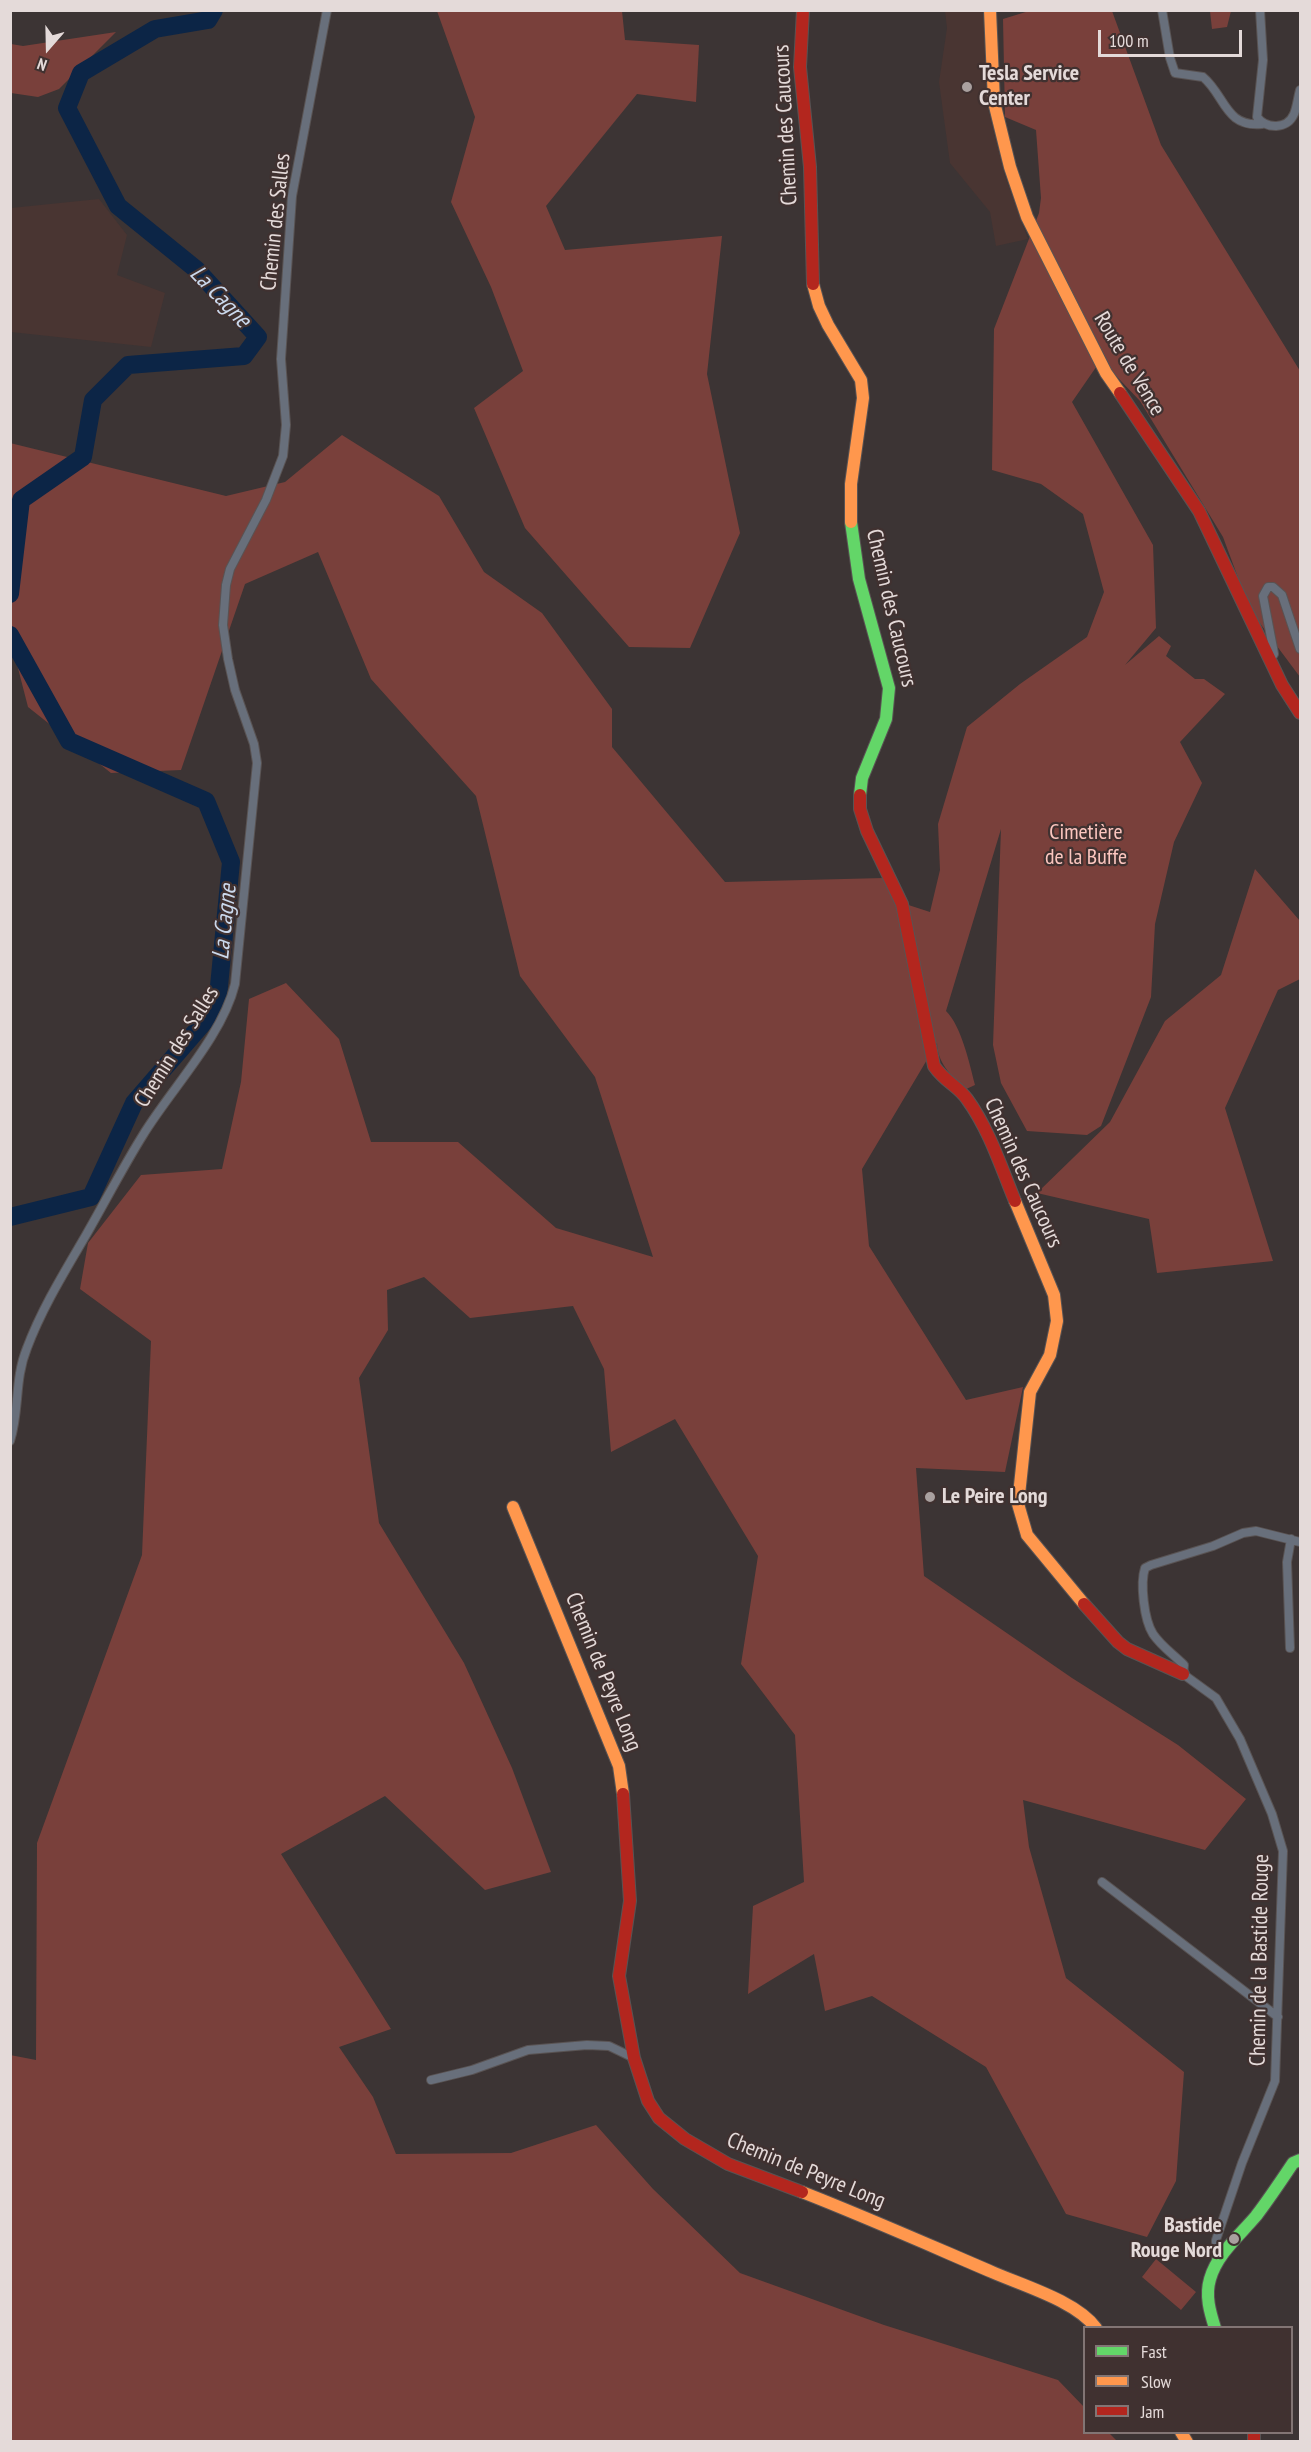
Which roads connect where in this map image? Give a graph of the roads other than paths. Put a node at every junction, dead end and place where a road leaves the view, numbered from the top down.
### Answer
1 (327, 10) edge
2 (803, 10) edge
3 (990, 10) edge
4 (1162, 10) edge
5 (1260, 10) edge
6 (1300, 90) edge
7 (1262, 124) junction
8 (1300, 649) edge
9 (1270, 660) junction
10 (1300, 713) edge
11 (10, 1441) edge
12 (513, 1507) dead end
13 (1291, 1539) junction
14 (1300, 1542) edge
15 (1290, 1648) dead end
16 (1183, 1674) junction
17 (1102, 1882) dead end
18 (1278, 2017) junction
19 (634, 2058) junction
20 (431, 2080) dead end
21 (1300, 2160) edge
22 (1216, 2262) junction
23 (1094, 2326) edge
24 (1214, 2326) edge

1 - 11 street, Chemin des Salles
2 - 16 street, Chemin des Caucours
3 - 9 street, Route de Vence
4 - 7 street
5 - 7 street
6 - 7 street
8 - 9 street
9 - 10 street, Route de Vence
12 - 19 street, Chemin de Peyre Long
13 - 14 street, Chemin de la Bastide Rouge
13 - 15 street
13 - 16 street, Chemin de la Bastide Rouge
16 - 18 street, Chemin de la Bastide Rouge
17 - 18 street
18 - 22 street, Chemin de la Bastide Rouge
19 - 20 street
19 - 23 street, Chemin de Peyre Long
21 - 22 street
22 - 24 street

